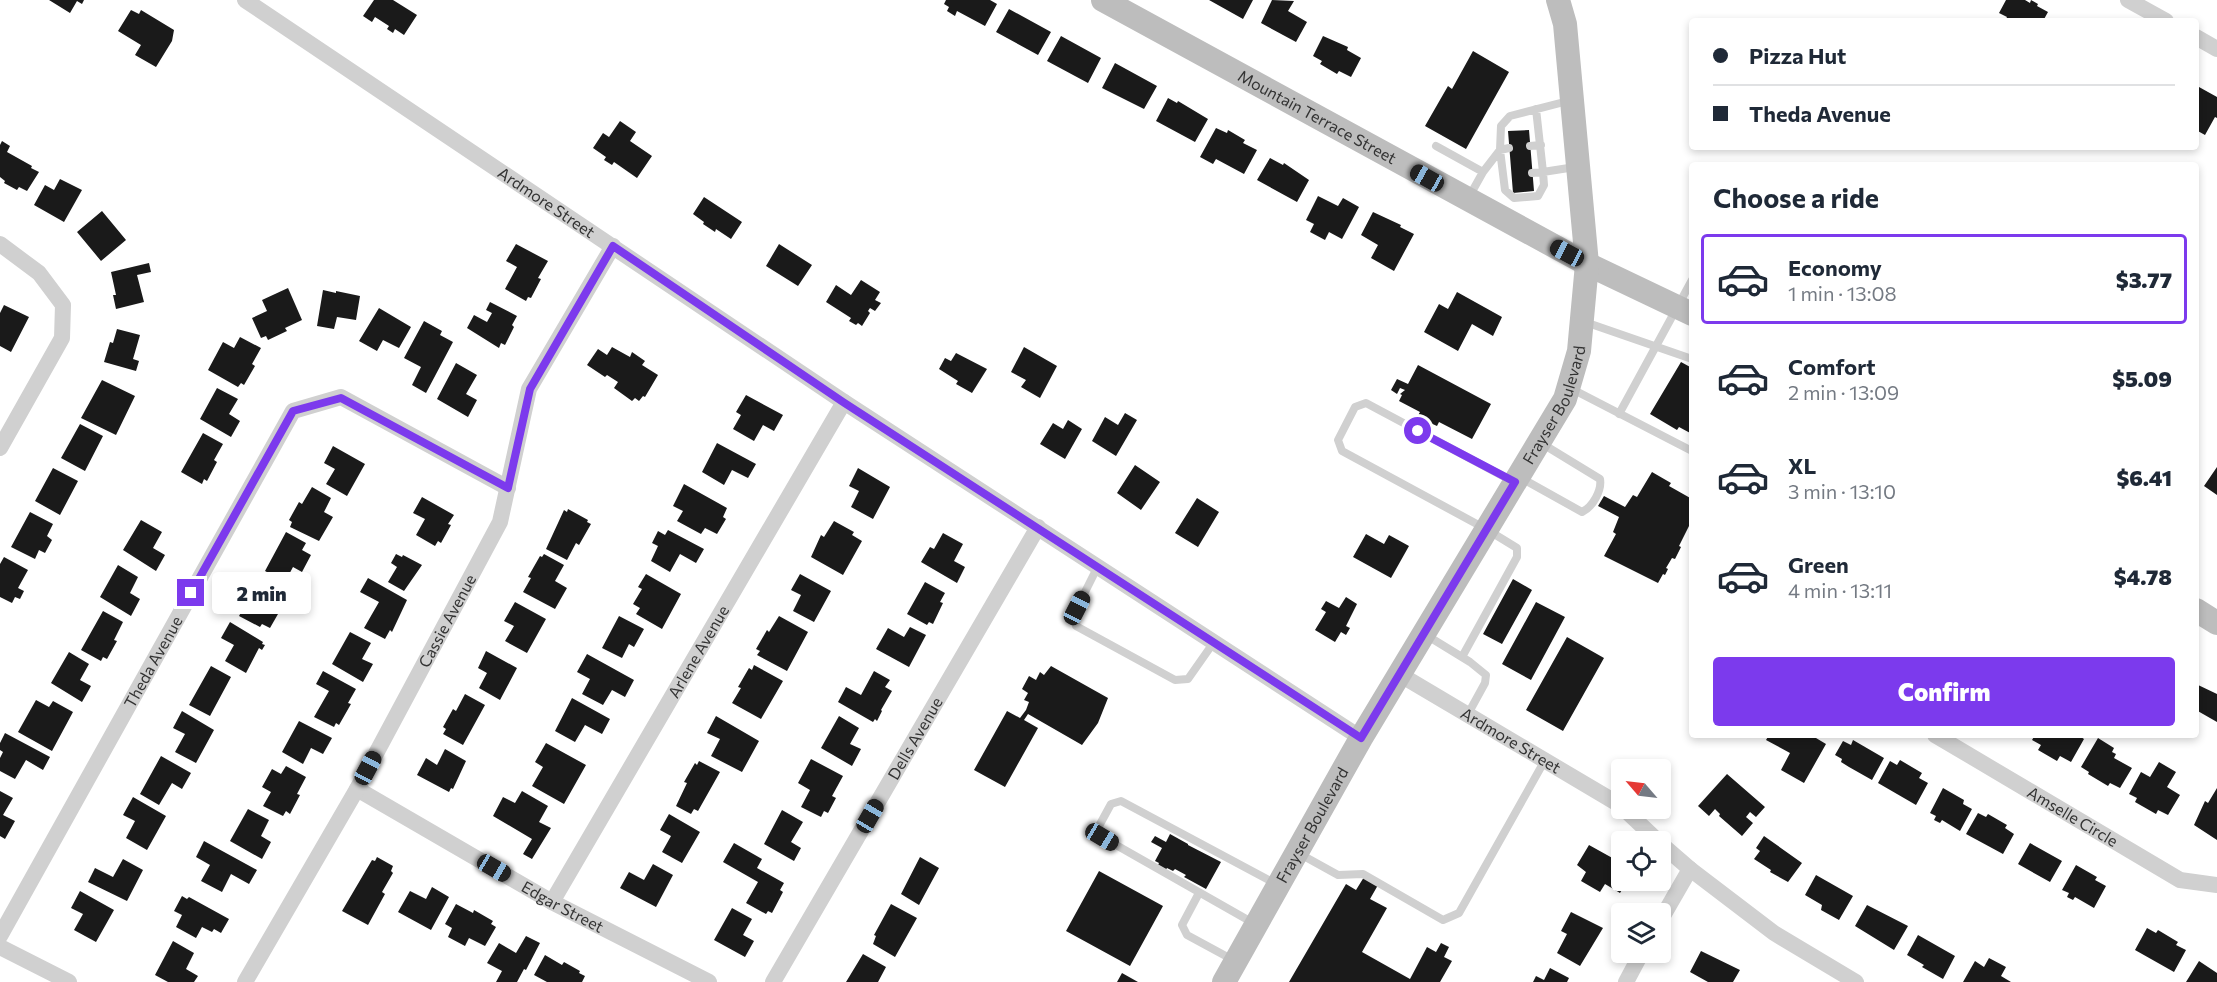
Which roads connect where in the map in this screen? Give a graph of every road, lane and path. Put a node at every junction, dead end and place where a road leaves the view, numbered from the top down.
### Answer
1 (245, 0) edge
2 (1103, 0) edge
3 (1558, 0) edge
4 (2128, 0) edge
5 (2161, 18) edge
6 (2199, 39) edge
7 (2217, 49) edge
8 (1572, 100) junction
9 (1536, 109) junction
10 (1540, 145) junction
11 (1436, 146) dead end
12 (1530, 146) dead end
13 (1505, 149) junction
14 (1578, 167) junction
15 (1483, 172) junction
16 (1543, 172) junction
17 (1532, 173) dead end
18 (1467, 200) junction
19 (0, 244) edge
20 (613, 246) junction
21 (1587, 264) junction
22 (1689, 293) edge
23 (1685, 310) edge
24 (1582, 321) junction
25 (1656, 347) junction
26 (1689, 358) edge
27 (1569, 387) junction
28 (843, 402) junction
29 (1619, 414) junction
30 (1539, 442) junction
31 (0, 448) edge
32 (1689, 449) edge
33 (1517, 480) junction
34 (508, 488) junction
35 (1038, 527) junction
36 (1486, 529) junction
37 (1098, 566) junction
38 (2199, 612) edge
39 (2217, 623) edge
40 (1423, 633) junction
41 (1214, 642) junction
42 (1462, 657) junction
43 (1399, 674) junction
44 (1467, 714) junction
45 (1361, 738) junction
46 (1940, 738) edge
47 (1545, 760) junction
48 (357, 789) junction
49 (1611, 801) edge
50 (1634, 819) edge
51 (1648, 831) edge
52 (1297, 852) junction
53 (1671, 852) edge
54 (1690, 869) junction
55 (1278, 885) junction
56 (2217, 885) edge
57 (1199, 893) junction
58 (552, 902) junction
59 (1670, 903) edge
60 (1256, 925) junction
61 (0, 936) edge
62 (0, 946) edge
63 (1636, 963) edge
64 (1230, 972) edge
65 (69, 982) edge
66 (245, 982) edge
67 (709, 982) edge
68 (773, 982) edge
69 (1626, 982) edge
70 (1856, 982) edge

1 - 20 street, Ardmore Street
2 - 18 main road, Mountain Terrace Street
3 - 8 main road, Frayser Boulevard
4 - 5 street
6 - 7 street
8 - 9 lane
8 - 14 main road, Frayser Boulevard
9 - 10 lane
9 - 13 lane
10 - 12 lane
10 - 16 lane
11 - 15 lane
13 - 15 lane
13 - 16 lane
14 - 16 lane
14 - 21 main road, Frayser Boulevard
15 - 18 lane
16 - 17 lane
18 - 21 main road, Mountain Terrace Street
19 - 31 street
20 - 28 street, Ardmore Street
20 - 34 street, Cassie Avenue
21 - 23 main road, Mountain Terrace Street
21 - 24 main road, Frayser Boulevard
22 - 23 lane
23 - 25 lane
24 - 25 lane
24 - 27 main road, Frayser Boulevard
25 - 26 lane
25 - 29 lane
27 - 29 lane
27 - 30 main road, Frayser Boulevard
28 - 35 street, Ardmore Street
28 - 58 street, Arlene Avenue
29 - 32 lane
30 - 33 main road, Frayser Boulevard
30 - 33 lane
33 - 36 main road, Frayser Boulevard
33 - 36 lane
34 - 48 street, Cassie Avenue
34 - 61 street, Theda Avenue
35 - 37 street, Ardmore Street
35 - 68 street, Dells Avenue
36 - 40 main road, Frayser Boulevard
36 - 42 lane
37 - 41 street, Ardmore Street
37 - 41 lane
38 - 39 main road
40 - 42 lane
40 - 43 main road, Frayser Boulevard
41 - 45 street, Ardmore Street
42 - 44 lane
43 - 44 street, Ardmore Street
43 - 45 main road, Frayser Boulevard
44 - 47 street, Ardmore Street
45 - 52 main road, Frayser Boulevard
46 - 56 street, Amselle Circle
47 - 49 street, Ardmore Street
47 - 52 lane
48 - 58 street, Edgar Street
48 - 66 street, Cassie Avenue
50 - 51 street, Ardmore Street
52 - 55 main road, Frayser Boulevard
53 - 54 street, Ardmore Street
54 - 59 street
54 - 70 street, Ardmore Street
55 - 57 lane
55 - 60 main road, Frayser Boulevard
57 - 60 lane
57 - 64 lane
58 - 67 street, Edgar Street
60 - 64 main road, Frayser Boulevard
62 - 65 street
63 - 69 street

